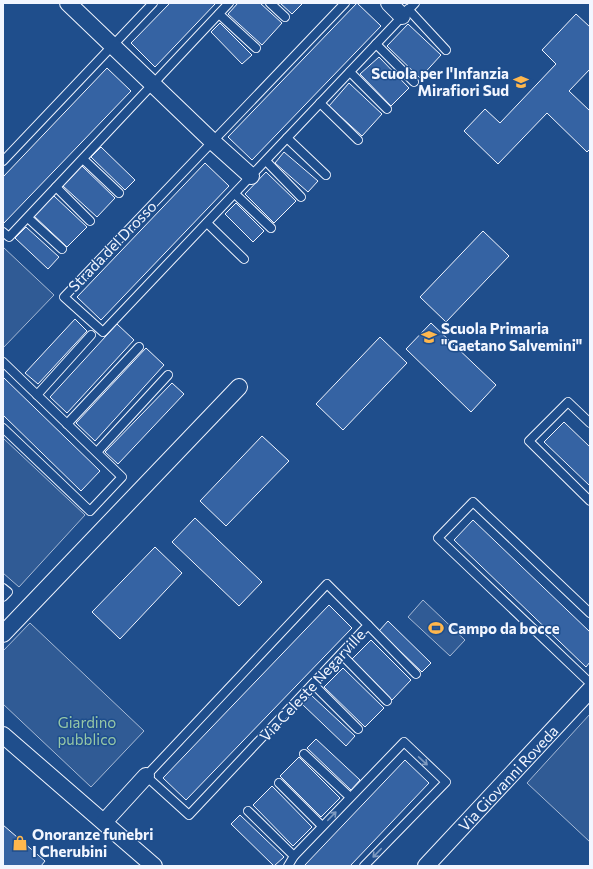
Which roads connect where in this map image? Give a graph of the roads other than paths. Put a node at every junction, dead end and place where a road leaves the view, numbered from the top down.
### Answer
1 (68, 3) edge
2 (153, 3) edge
3 (229, 3) edge
4 (270, 3) edge
5 (345, 3) edge
6 (389, 3) edge
7 (414, 3) edge
8 (405, 13) junction
9 (219, 14) junction
10 (285, 17) dead end
11 (376, 44) junction
12 (112, 45) junction
13 (256, 48) dead end
14 (446, 50) dead end
15 (350, 72) junction
16 (414, 82) dead end
17 (152, 84) junction
18 (320, 103) junction
19 (387, 109) dead end
20 (287, 138) junction
21 (358, 140) dead end
22 (212, 141) junction
23 (83, 159) junction
24 (3, 161) edge
25 (266, 161) junction
26 (326, 175) dead end
27 (251, 176) junction
28 (56, 187) junction
29 (119, 193) dead end
30 (235, 194) junction
31 (301, 197) dead end
32 (28, 218) junction
33 (90, 221) dead end
34 (207, 223) junction
35 (271, 228) dead end
36 (3, 232) edge
37 (62, 249) dead end
38 (244, 259) dead end
39 (91, 336) dead end
40 (139, 347) dead end
41 (3, 362) edge
42 (168, 376) dead end
43 (239, 387) dead end
44 (37, 395) junction
45 (590, 423) edge
46 (67, 424) junction
47 (3, 428) edge
48 (97, 452) junction
49 (590, 501) edge
50 (3, 588) edge
51 (3, 597) edge
52 (590, 614) edge
53 (368, 625) junction
54 (3, 634) edge
55 (341, 654) junction
56 (416, 674) dead end
57 (590, 683) edge
58 (313, 684) junction
59 (590, 690) edge
60 (387, 701) dead end
61 (358, 729) dead end
62 (3, 735) edge
63 (304, 754) dead end
64 (146, 776) junction
65 (279, 783) dead end
66 (350, 798) junction
67 (248, 811) dead end
68 (104, 822) junction
69 (322, 826) junction
70 (294, 856) junction
71 (154, 866) edge
72 (288, 866) edge
73 (364, 866) edge
74 (426, 866) edge

1 - 12 street
2 - 12 lane
3 - 9 lane
4 - 10 lane
5 - 22 lane, Strada del Drosso
6 - 8 street
7 - 8 lane, Strada del Drosso
8 - 11 lane, Strada del Drosso
8 - 14 lane
9 - 13 lane
9 - 17 lane
11 - 15 lane, Strada del Drosso
11 - 16 lane
12 - 17 street
12 - 24 lane
15 - 18 lane, Strada del Drosso
15 - 19 lane
17 - 22 street
17 - 23 lane
18 - 20 lane, Strada del Drosso
18 - 21 lane
20 - 25 lane, Strada del Drosso
20 - 26 lane
22 - 27 street
22 - 34 lane, Strada del Drosso
23 - 28 lane
23 - 29 lane
25 - 27 lane, Strada del Drosso
25 - 31 lane
27 - 30 lane, Strada del Drosso
28 - 32 lane
28 - 33 lane
30 - 34 lane, Strada del Drosso
30 - 35 lane
32 - 36 lane
32 - 37 lane
34 - 38 lane
39 - 44 lane
40 - 46 lane
41 - 44 lane
42 - 48 lane
43 - 54 street
44 - 46 lane
45 - 49 lane
46 - 48 lane
47 - 48 lane
50 - 51 lane
52 - 57 lane
53 - 55 lane, Via Celeste Negarville
53 - 56 lane
53 - 64 lane, Via Celeste Negarville
55 - 58 lane, Via Celeste Negarville
55 - 60 lane
58 - 61 lane
58 - 64 lane, Via Celeste Negarville
59 - 74 street, Via Giovanni Roveda
62 - 68 street
63 - 66 lane
64 - 68 street, Via Celeste Negarville
65 - 69 lane
69 -> 66 lane
66 -> 73 lane
67 - 70 lane
68 - 71 street
69 - 70 lane
70 - 72 lane

